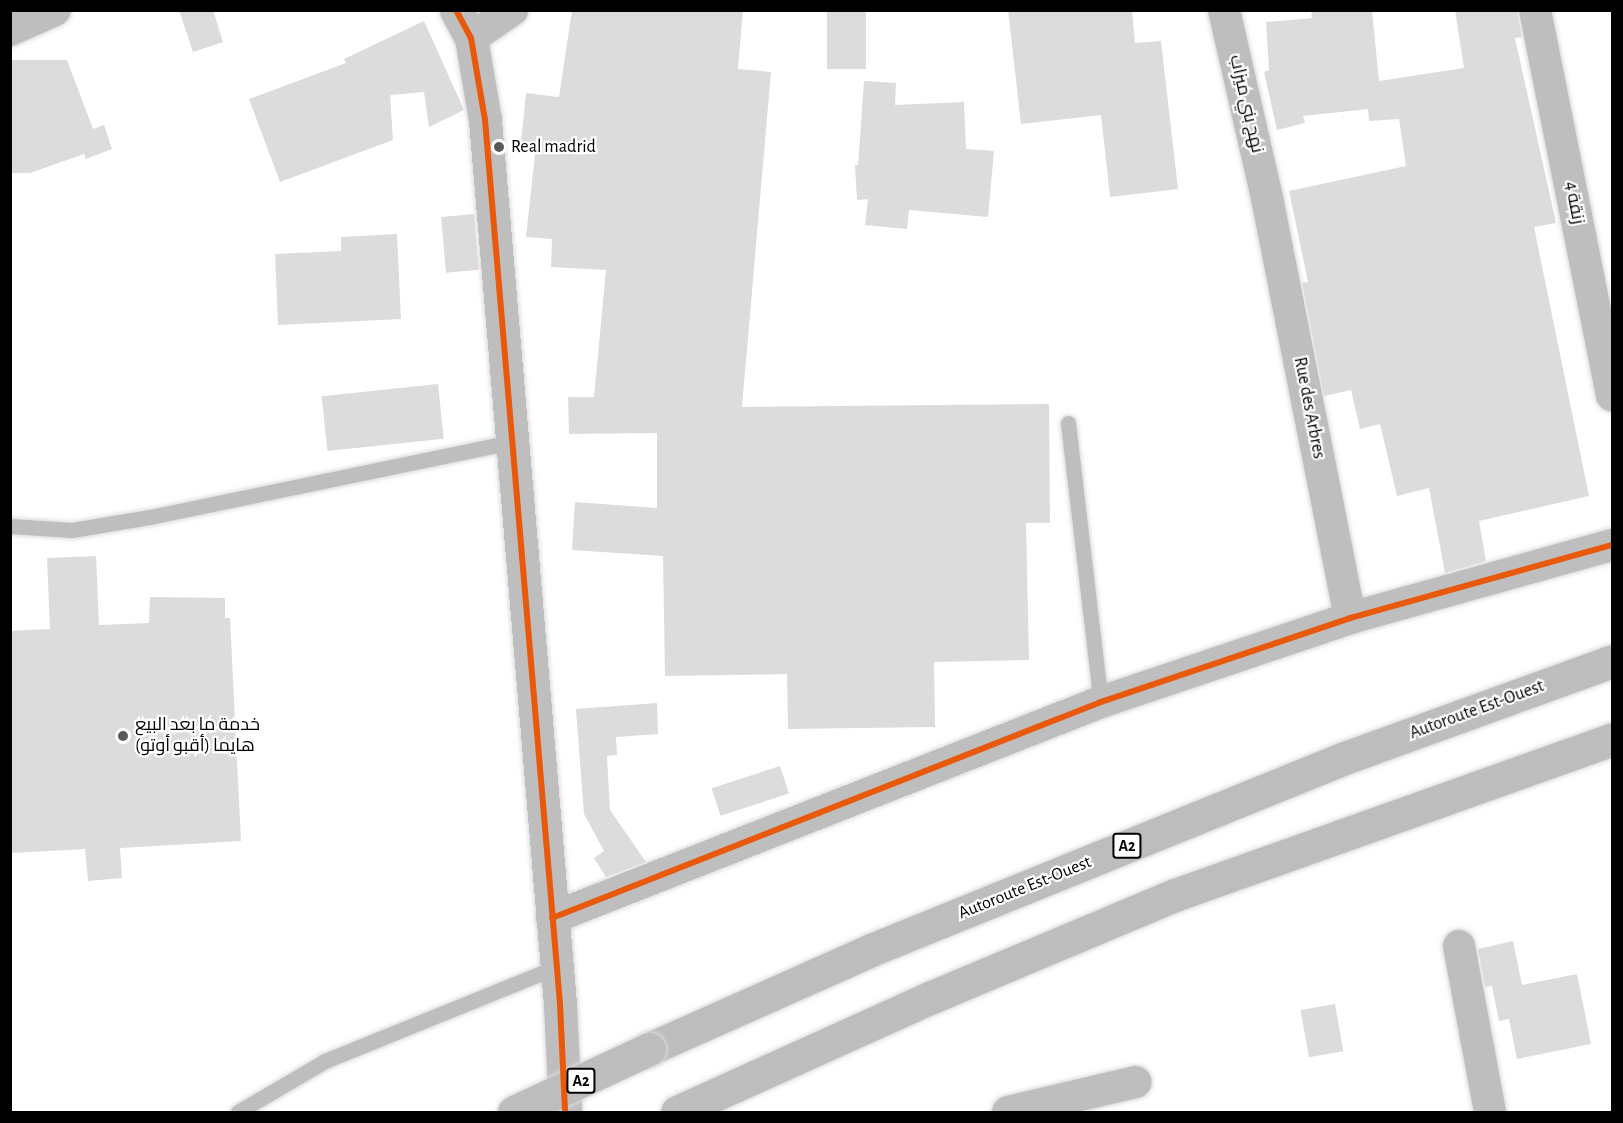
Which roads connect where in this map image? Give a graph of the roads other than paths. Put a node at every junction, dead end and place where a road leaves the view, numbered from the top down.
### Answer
1 (54, 10) edge
2 (512, 10) edge
3 (1224, 10) edge
4 (1535, 10) edge
5 (463, 24) edge
6 (10, 30) edge
7 (1268, 198) joint
8 (1612, 395) edge
9 (1068, 423) dead end
10 (513, 442) junction
11 (10, 526) edge
12 (1612, 545) edge
13 (1350, 618) junction
14 (1612, 661) edge
15 (1101, 702) junction
16 (1612, 739) edge
17 (552, 918) junction
18 (1459, 946) dead end
19 (556, 967) junction
20 (1136, 1083) dead end
21 (238, 1113) edge
22 (514, 1113) edge
23 (565, 1113) edge
24 (677, 1113) edge
25 (1008, 1113) edge
26 (1490, 1113) edge

1 - 6 street
2 - 5 street
3 - 7 street, نهج بني ميزاب
4 - 8 street, زنقة 4
5 - 10 street
7 - 13 street, Rue des Arbres
9 - 15 lane
10 - 11 lane
10 - 17 street
12 - 13 street
13 - 15 street
14 - 22 highway, Autoroute Est-Ouest / A2, bridge
15 - 17 street
16 - 24 highway
17 - 19 street
18 - 26 street
19 - 21 lane
19 - 23 street
20 - 25 street

